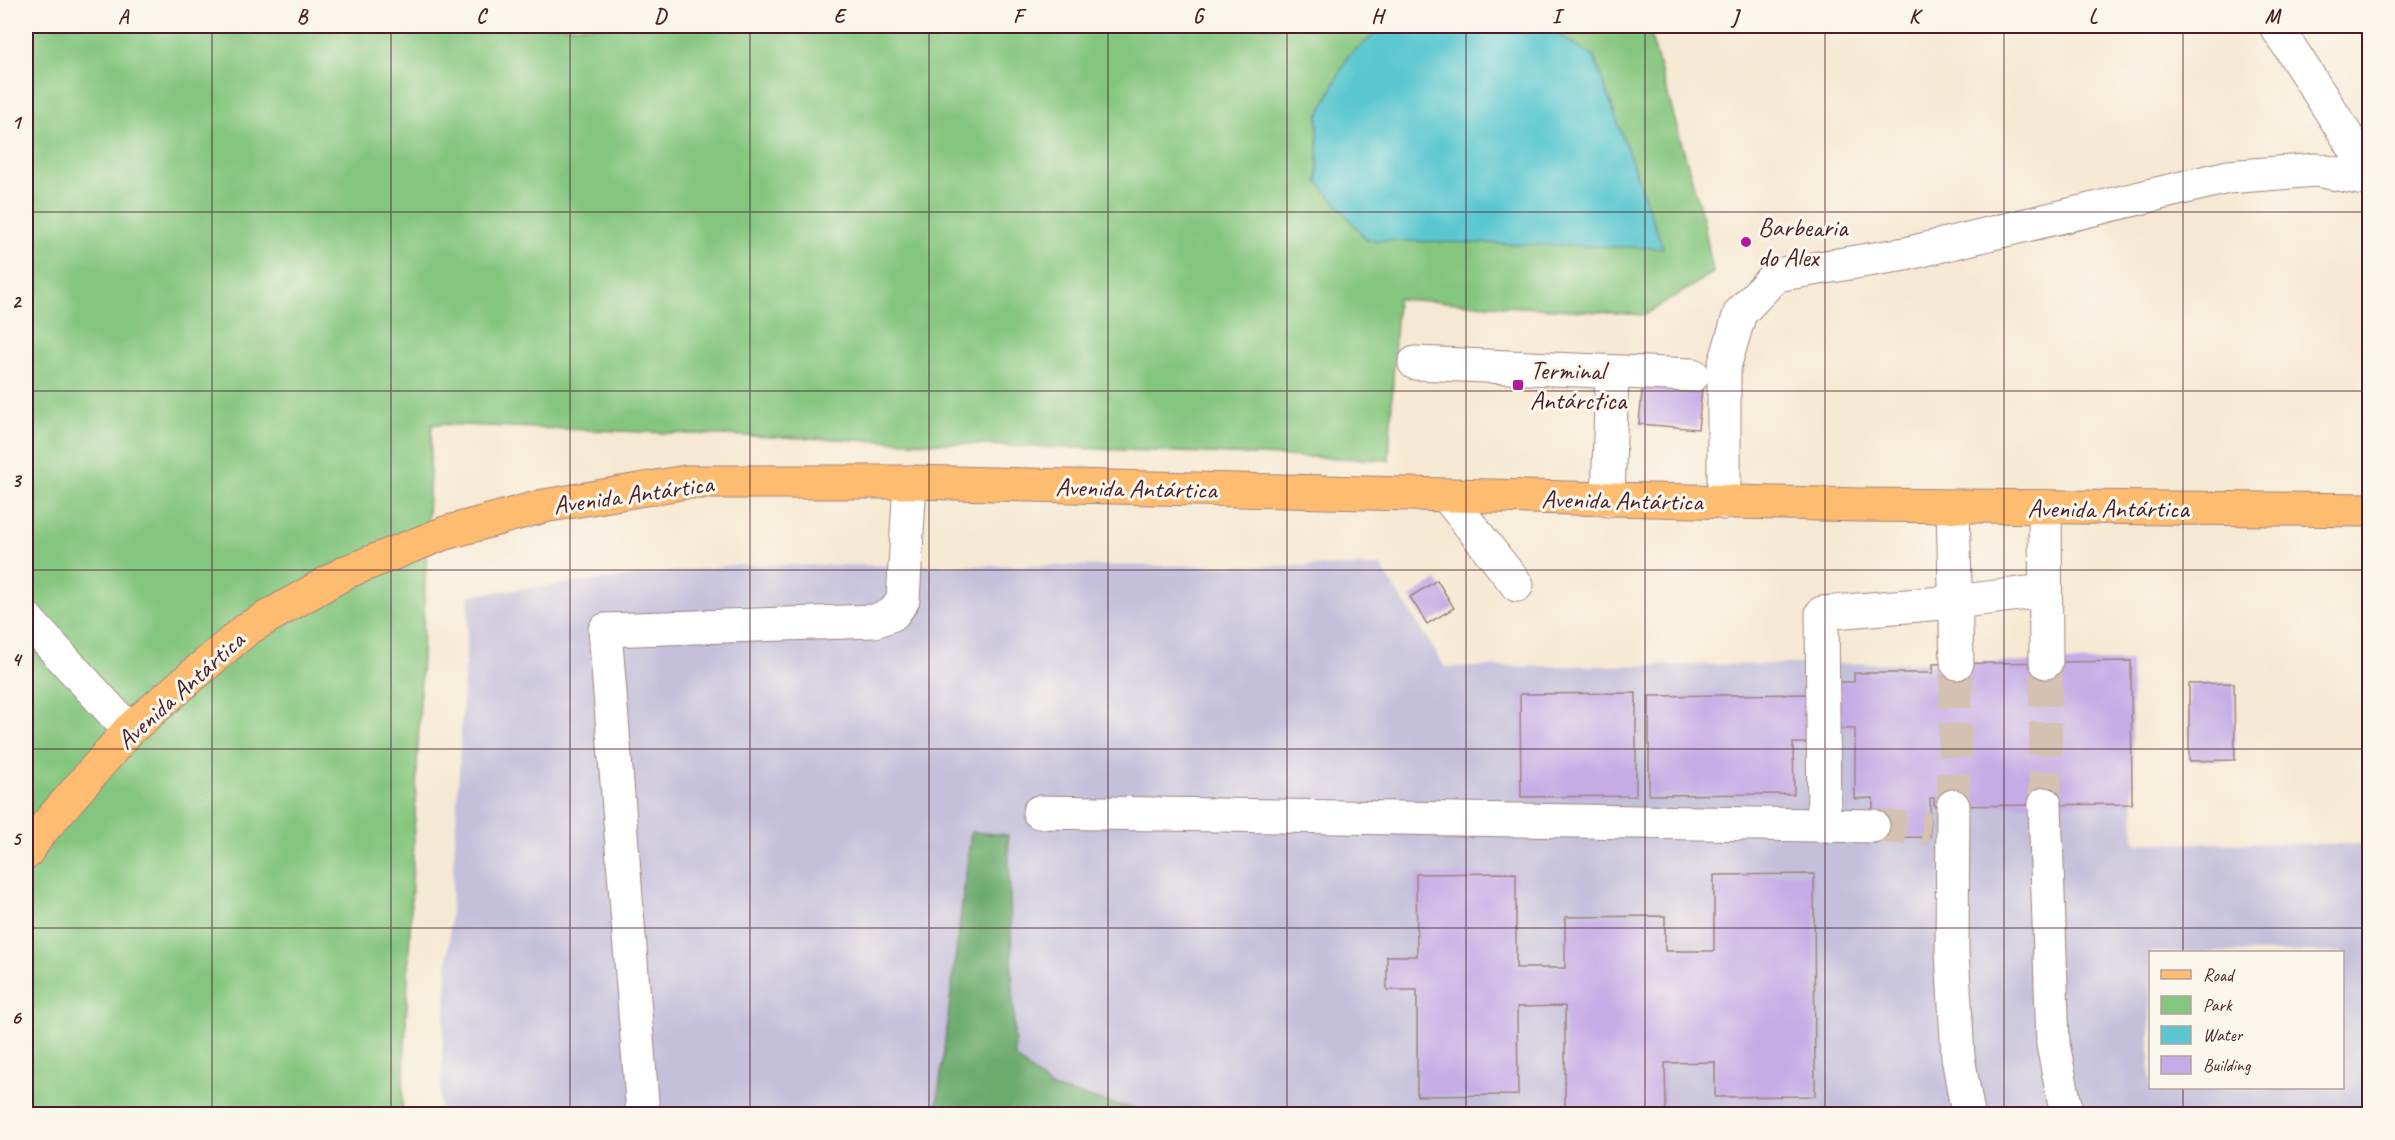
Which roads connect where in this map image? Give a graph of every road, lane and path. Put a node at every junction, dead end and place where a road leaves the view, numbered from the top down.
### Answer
1 (2276, 26) edge
2 (2370, 172) edge
3 (2370, 180) edge
4 (1415, 363) dead end
5 (1612, 373) junction
6 (1693, 375) dead end
7 (910, 482) junction
8 (1447, 496) junction
9 (1608, 500) junction
10 (1724, 503) junction
11 (1953, 507) junction
12 (2045, 507) junction
13 (2370, 510) edge
14 (1517, 585) dead end
15 (2045, 591) junction
16 (1955, 602) junction
17 (26, 618) edge
18 (2046, 662) tunnel mouth
19 (1957, 663) tunnel mouth
20 (129, 730) junction
21 (2045, 804) tunnel mouth
22 (1039, 812) dead end
23 (1946, 822) tunnel mouth
24 (1824, 824) junction
25 (1873, 826) tunnel mouth
26 (30, 836) edge
27 (643, 1114) edge
28 (1968, 1114) edge
29 (2067, 1114) edge

1 - 2 street
3 - 10 street
4 - 5 street
5 - 6 street
5 - 9 street
7 - 8 main road, Avenida Antártica
7 - 20 main road, Avenida Antártica
7 - 27 street
8 - 9 main road, Avenida Antártica
8 - 14 street
9 - 10 main road, Avenida Antártica
10 - 11 main road, Avenida Antártica
11 - 12 main road, Avenida Antártica
11 - 16 street
12 - 13 main road, Avenida Antártica
12 - 15 street
15 - 16 street
15 - 18 street
16 - 19 street
16 - 24 street
17 - 20 street
20 - 26 main road, Avenida Antártica
21 - 29 street
22 - 24 street
23 - 28 street
24 - 25 street

